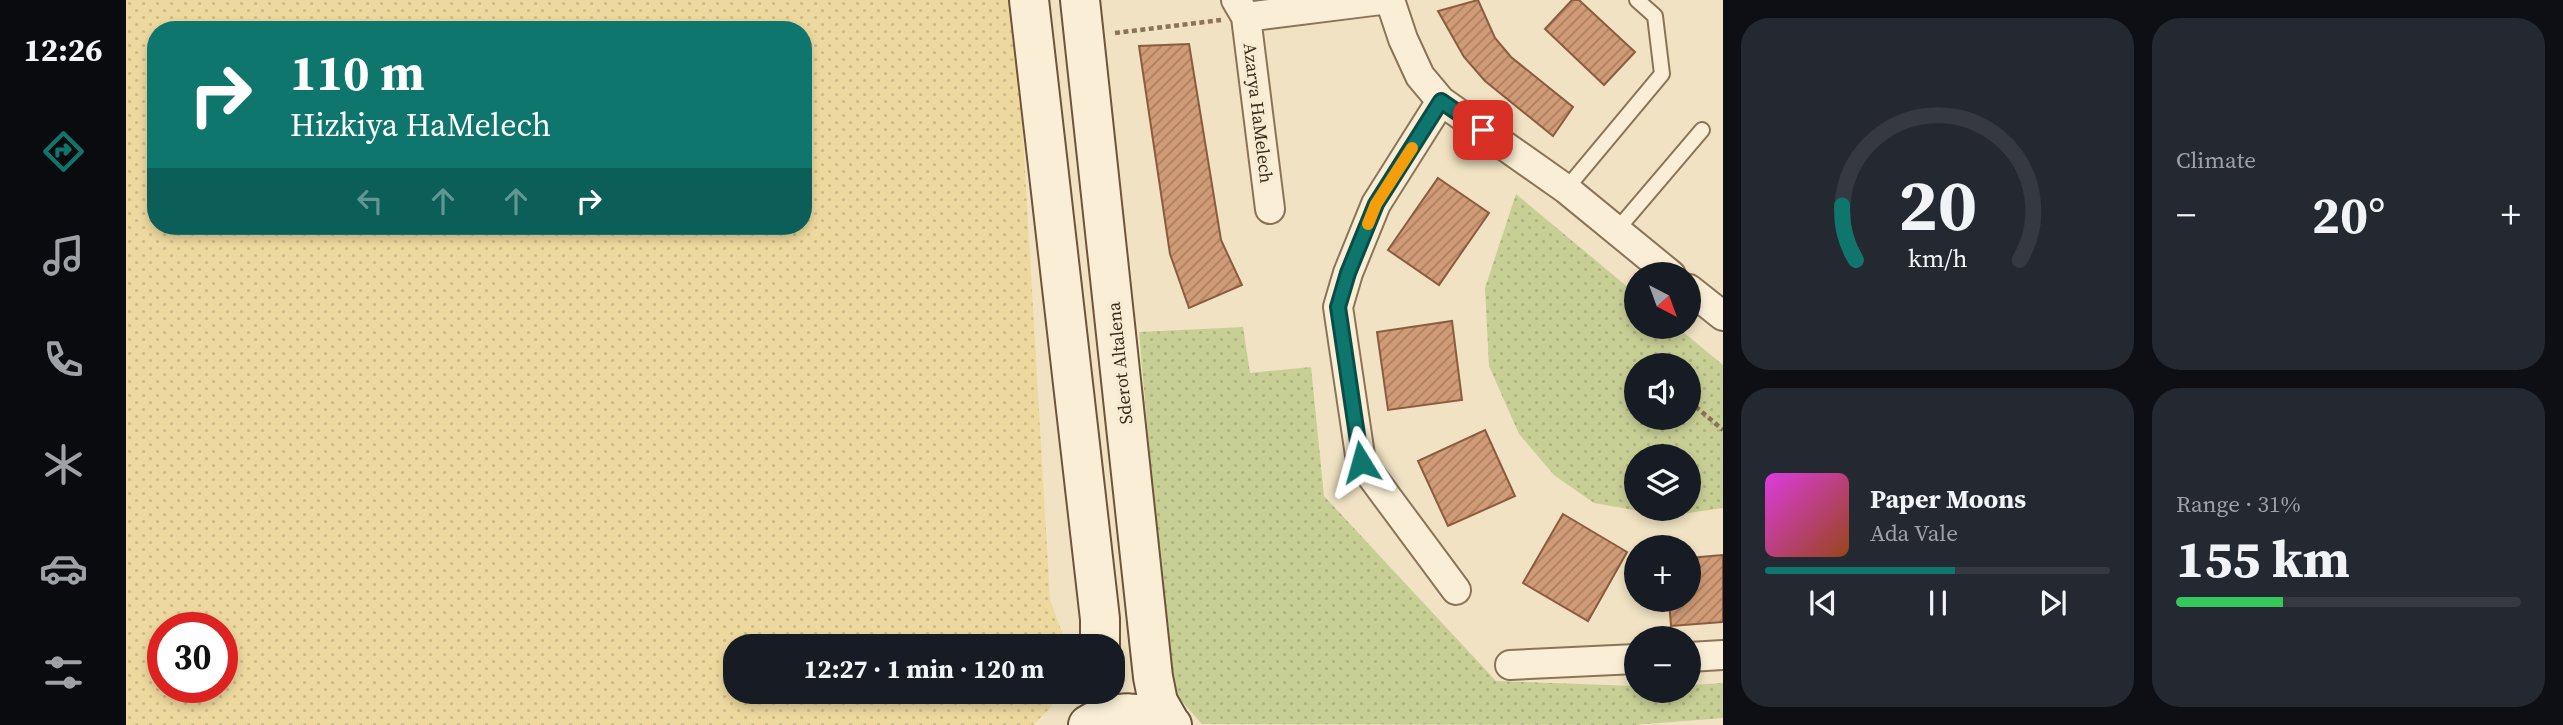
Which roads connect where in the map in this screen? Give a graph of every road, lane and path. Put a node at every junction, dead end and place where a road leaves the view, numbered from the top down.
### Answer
1 (1029, 0) edge
2 (1080, 0) edge
3 (1381, 0) edge
4 (1390, 0) edge
5 (1637, 0) edge
6 (1241, 8) edge
7 (1085, 37) junction
8 (1441, 101) junction
9 (1702, 130) dead end
10 (1566, 190) junction
11 (1270, 209) dead end
12 (1616, 231) junction
13 (1655, 262) edge
14 (1701, 299) edge
15 (1723, 316) edge
16 (1701, 411) edge
17 (1723, 430) edge
18 (1456, 590) dead end
19 (1100, 634) edge
20 (1723, 655) edge
21 (1701, 656) edge
22 (1624, 660) edge
23 (1510, 665) dead end
24 (1091, 704) edge
25 (1171, 724) edge
26 (1082, 725) edge
27 (1088, 725) edge

1 - 19 main road
2 - 7 main road, Sderot Altalena
3 - 6 street
4 - 8 street
5 - 10 lane
6 - 7 path
6 - 11 street, Azarya HaMelech
7 - 25 main road, Sderot Altalena
8 - 10 street
8 - 18 street
9 - 12 lane
10 - 12 street
12 - 13 street
14 - 15 street
16 - 17 path
20 - 21 street
22 - 23 street
24 - 26 main road
25 - 27 main road

